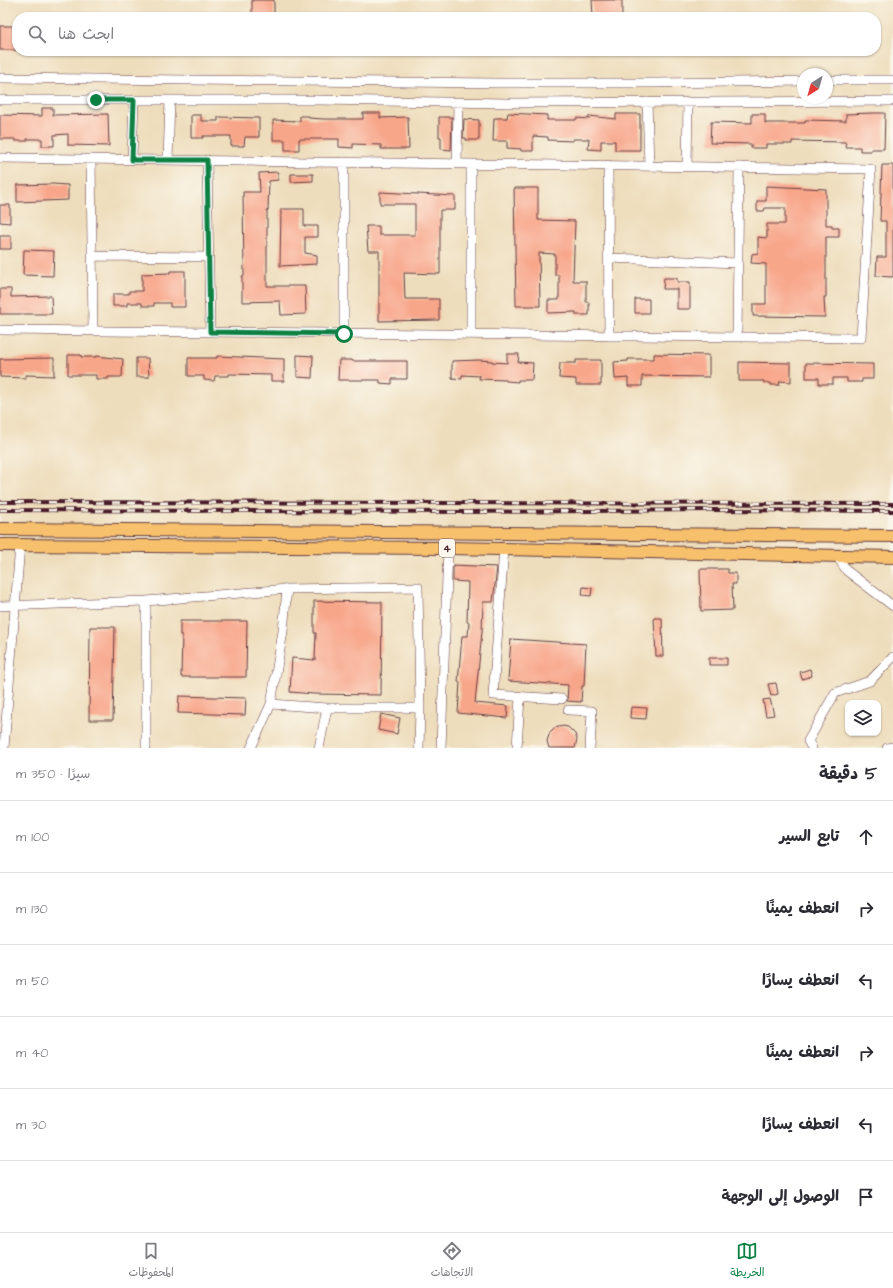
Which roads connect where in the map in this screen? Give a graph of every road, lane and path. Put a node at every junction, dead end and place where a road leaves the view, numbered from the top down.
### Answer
1 (0, 78) edge
2 (833, 80) edge
3 (893, 80) edge
4 (797, 81) edge
5 (0, 100) edge
6 (134, 100) junction
7 (170, 100) junction
8 (893, 101) edge
9 (458, 102) junction
10 (647, 102) junction
11 (688, 102) junction
12 (0, 158) edge
13 (91, 159) junction
14 (132, 160) junction
15 (168, 160) junction
16 (207, 160) junction
17 (344, 162) junction
18 (457, 164) junction
19 (471, 164) junction
20 (608, 165) junction
21 (648, 166) junction
22 (687, 166) junction
23 (738, 167) junction
24 (92, 256) junction
25 (208, 257) junction
26 (609, 258) junction
27 (738, 263) junction
28 (0, 330) edge
29 (93, 331) junction
30 (210, 332) junction
31 (344, 334) junction
32 (471, 335) junction
33 (609, 336) junction
34 (737, 337) junction
35 (0, 529) edge
36 (893, 536) edge
37 (0, 545) edge
38 (20, 545) junction
39 (448, 548) junction
40 (504, 549) junction
41 (837, 556) junction
42 (893, 557) edge
43 (287, 589) junction
44 (146, 601) junction
45 (0, 606) edge
46 (15, 606) junction
47 (893, 606) edge
48 (893, 657) edge
49 (520, 697) junction
50 (562, 699) dead end
51 (271, 704) junction
52 (327, 708) junction
53 (420, 708) junction
54 (568, 710) dead end
55 (893, 747) edge
56 (4, 748) edge
57 (146, 748) edge
58 (252, 748) edge
59 (319, 748) edge
60 (419, 748) edge
61 (441, 748) edge
62 (517, 748) edge
63 (590, 748) edge
64 (812, 748) edge
65 (887, 748) edge

1 - 4 street
2 - 3 street
5 - 6 street
6 - 7 street
6 - 14 street
7 - 9 street
7 - 15 street
8 - 11 street
9 - 10 street
9 - 18 street
10 - 11 street
10 - 21 street
11 - 22 street
12 - 13 street
13 - 14 street
13 - 24 street
14 - 15 street
15 - 16 street
16 - 17 street
16 - 25 street
17 - 18 street
17 - 31 street
18 - 19 street
19 - 20 street
19 - 32 street
20 - 21 street
20 - 26 street
21 - 22 street
22 - 23 street
23 - 27 street
23 - 34 street
24 - 25 street
24 - 29 street
25 - 30 street
26 - 27 street
26 - 33 street
27 - 34 street
28 - 29 street
29 - 30 street
30 - 31 street
31 - 32 street
32 - 33 street
33 - 34 street
35 - 36 main road, 4
37 - 38 main road, 4
38 - 39 main road, 4
38 - 46 street
39 - 40 main road, 4
39 - 61 street
40 - 41 main road, 4
40 - 49 street
41 - 42 main road, 4
41 - 47 street
43 - 44 street
43 - 51 street
43 - 53 street
44 - 46 street
44 - 57 street
45 - 46 street
46 - 56 street
48 - 64 street
49 - 50 street
49 - 62 street
51 - 52 street
51 - 58 street
52 - 53 street
52 - 59 street
53 - 60 street
54 - 63 street
55 - 65 street

